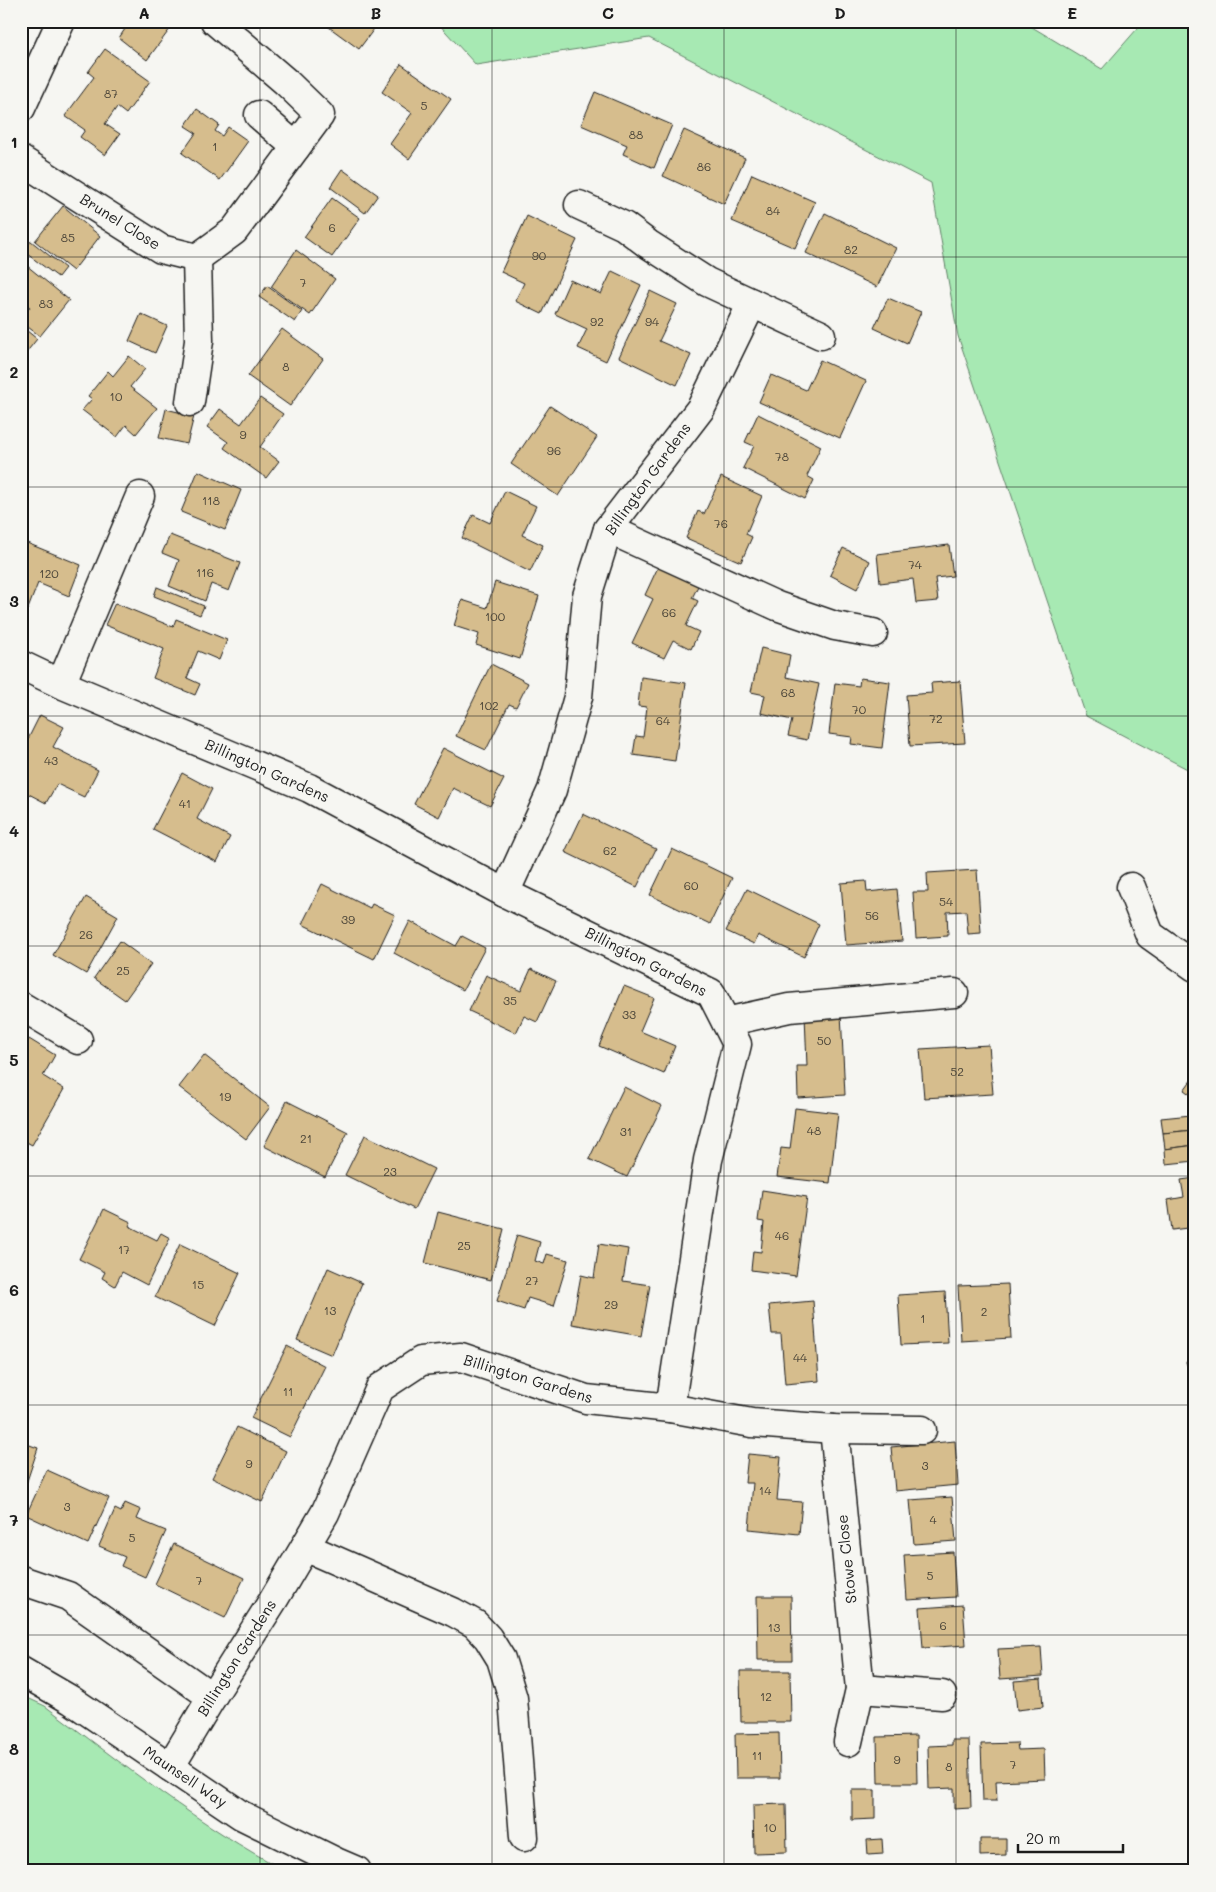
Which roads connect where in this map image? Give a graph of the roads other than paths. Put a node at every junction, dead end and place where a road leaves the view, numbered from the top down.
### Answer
1 (61, 21) edge
2 (215, 21) edge
3 (21, 108) edge
4 (259, 115) dead end
5 (296, 147) junction
6 (21, 160) edge
7 (578, 205) dead end
8 (197, 258) junction
9 (752, 303) junction
10 (821, 335) dead end
11 (190, 402) dead end
12 (140, 496) dead end
13 (608, 529) junction
14 (873, 633) dead end
15 (21, 665) edge
16 (61, 684) junction
17 (1131, 887) dead end
18 (505, 893) junction
19 (1195, 967) edge
20 (954, 993) dead end
21 (21, 1006) edge
22 (726, 1022) junction
23 (78, 1040) dead end
24 (670, 1408) junction
25 (834, 1429) junction
26 (922, 1430) dead end
27 (305, 1547) junction
28 (21, 1580) edge
29 (21, 1671) edge
30 (860, 1689) junction
31 (942, 1695) dead end
32 (212, 1697) junction
33 (848, 1742) dead end
34 (170, 1767) junction
35 (524, 1837) dead end
36 (357, 1871) edge

1 - 3 street
2 - 5 street
4 - 5 street
5 - 8 street
6 - 8 street, Brunel Close
7 - 9 street
8 - 11 street
9 - 10 street
9 - 13 street, Billington Gardens
12 - 16 street
13 - 14 street
13 - 18 street, Billington Gardens
15 - 16 street, Billington Gardens
16 - 18 street, Billington Gardens
17 - 19 street
18 - 22 street, Billington Gardens
20 - 22 street
21 - 23 street
22 - 24 street, Billington Gardens
24 - 25 street
24 - 27 street, Billington Gardens
25 - 26 street
25 - 30 street, Stowe Close
27 - 32 street, Billington Gardens
27 - 35 street
28 - 32 street
29 - 34 street, Maunsell Way
30 - 31 street
30 - 33 street, Stowe Close
32 - 34 street, Billington Gardens
34 - 36 street, Maunsell Way

